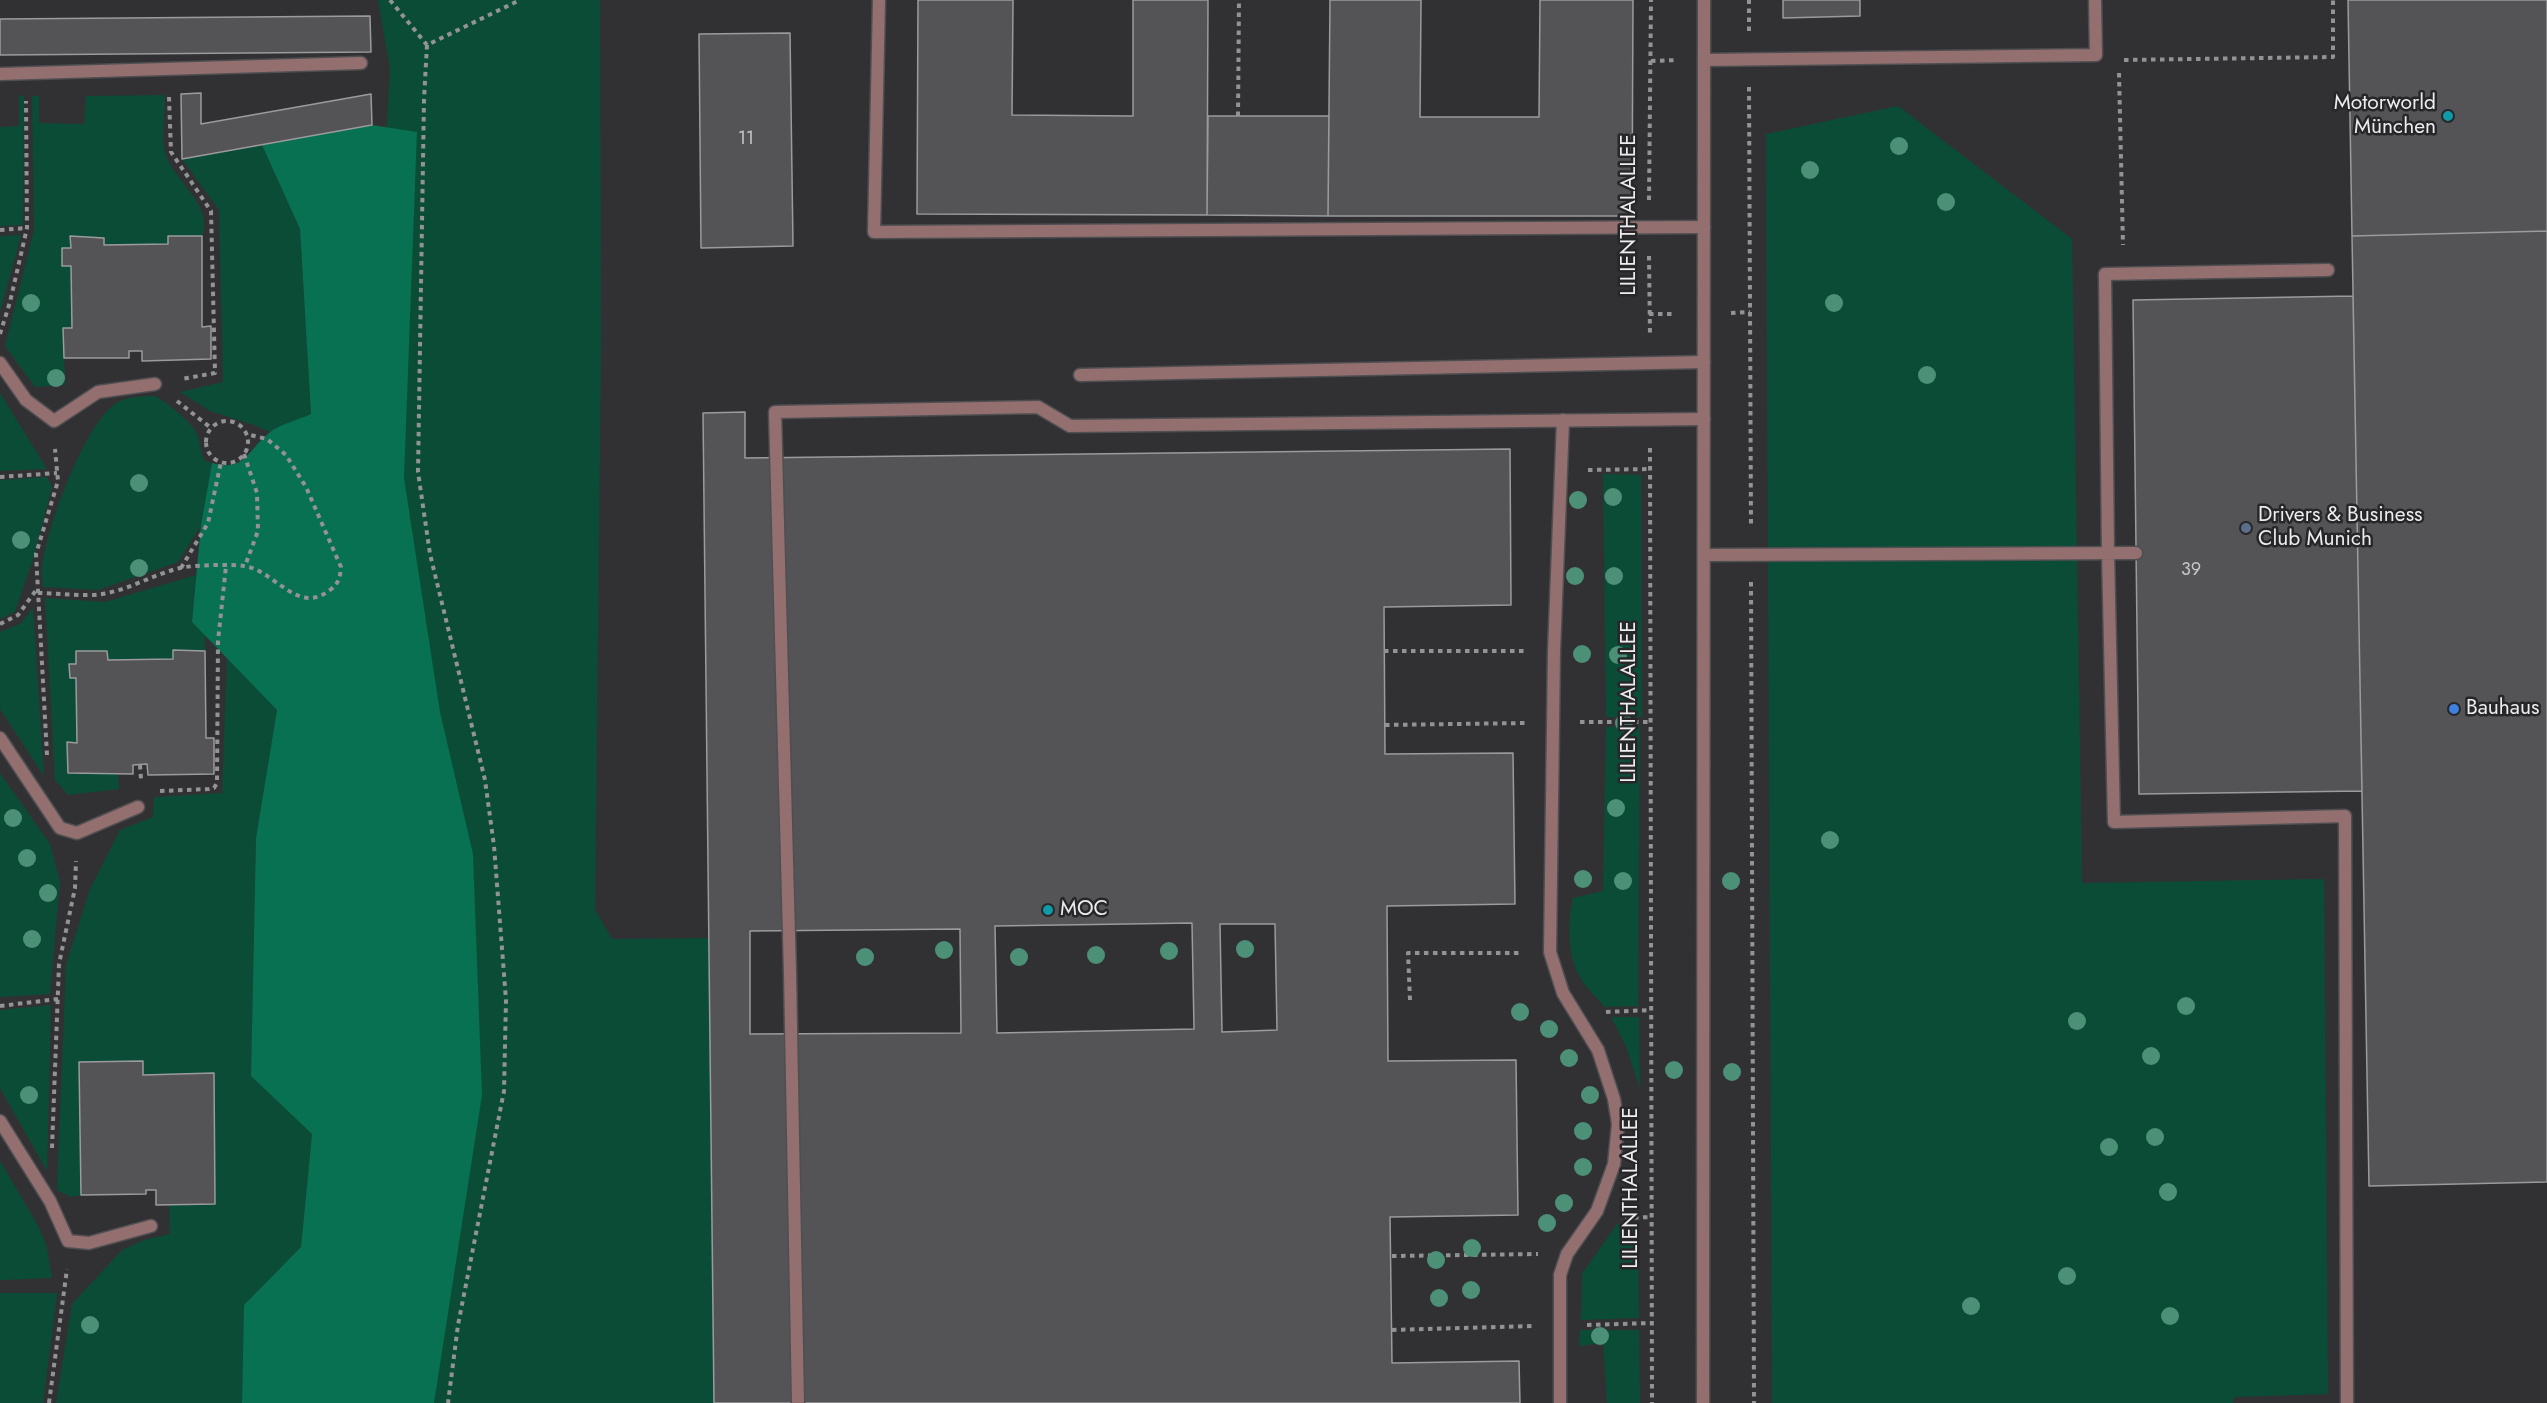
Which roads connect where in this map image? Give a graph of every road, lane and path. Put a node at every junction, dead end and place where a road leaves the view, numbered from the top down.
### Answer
1 (390, 0) edge
2 (520, 0) edge
3 (879, 0) edge
4 (1239, 0) edge
5 (1651, 0) edge
6 (1704, 0) edge
7 (1749, 0) edge
8 (2095, 0) edge
9 (2333, 0) edge
10 (427, 45) junction
11 (2096, 55) junction
12 (1748, 59) junction
13 (1683, 60) dead end
14 (1704, 60) junction
15 (2119, 60) junction
16 (1651, 61) junction
17 (361, 63) dead end
18 (169, 69) junction
19 (26, 73) junction
20 (0, 74) edge
21 (1238, 116) dead end
22 (1704, 227) junction
23 (27, 228) junction
24 (1649, 228) junction
25 (0, 230) edge
26 (2328, 270) dead end
27 (2124, 273) junction
28 (0, 334) edge
29 (1704, 362) junction
30 (0, 363) edge
31 (1650, 364) junction
32 (1080, 375) dead end
33 (155, 384) junction
34 (1650, 419) junction
35 (1704, 419) junction
36 (1563, 420) junction
37 (212, 428) junction
38 (246, 434) junction
39 (244, 454) junction
40 (221, 462) junction
41 (1650, 469) junction
42 (1562, 470) junction
43 (57, 473) dead end
44 (0, 477) edge
45 (2108, 553) junction
46 (2136, 553) dead end
47 (1751, 554) junction
48 (1704, 555) junction
49 (226, 566) junction
50 (245, 566) junction
51 (181, 568) junction
52 (0, 624) edge
53 (1384, 651) dead end
54 (1554, 651) junction
55 (1649, 722) junction
56 (1553, 723) junction
57 (1385, 725) dead end
58 (0, 738) edge
59 (140, 765) dead end
60 (141, 781) dead end
61 (152, 791) dead end
62 (138, 807) dead end
63 (1550, 952) junction
64 (58, 999) dead end
65 (1410, 1000) dead end
66 (0, 1006) edge
67 (1651, 1010) junction
68 (1575, 1013) junction
69 (0, 1120) edge
70 (151, 1226) dead end
71 (68, 1241) junction
72 (1567, 1254) junction
73 (1392, 1256) dead end
74 (1652, 1323) junction
75 (1559, 1326) junction
76 (1392, 1330) dead end
77 (50, 1403) edge
78 (448, 1403) edge
79 (798, 1403) edge
80 (1560, 1403) edge
81 (1652, 1403) edge
82 (1703, 1403) edge
83 (1754, 1403) edge
84 (2347, 1403) edge

1 - 10 path
2 - 10 path
3 - 24 street
4 - 21 path
5 - 16 path, LILIENTHALALLEE
6 - 14 street
7 - 12 path
8 - 11 street
9 - 15 path
10 - 78 path
11 - 12 street
11 - 15 path
12 - 14 street
12 - 47 path
13 - 16 path
14 - 22 street
15 - 27 path
16 - 24 path, LILIENTHALALLEE
17 - 18 street
18 - 19 street
18 - 33 path
19 - 20 street
19 - 23 path
22 - 24 street
22 - 29 street
23 - 25 path
23 - 28 path
24 - 31 path, LILIENTHALALLEE
26 - 27 street
27 - 45 street
29 - 31 street
29 - 35 street
30 - 33 street
31 - 32 street
33 - 37 path
34 - 35 street
34 - 36 street
34 - 41 path, LILIENTHALALLEE
35 - 48 street
36 - 42 street
36 - 79 street
37 - 38 path
37 - 40 path
38 - 39 path
38 - 50 path
39 - 40 path
39 - 50 path
40 - 51 path
41 - 42 path
41 - 55 path, LILIENTHALALLEE
42 - 54 street
43 - 44 path
45 - 46 street
45 - 47 street
45 - 84 street
47 - 48 street
47 - 83 path
48 - 82 street
49 - 50 path
49 - 51 path
49 - 61 path
51 - 52 path
53 - 54 path
54 - 56 street
55 - 56 path
55 - 67 path, LILIENTHALALLEE
56 - 57 path
56 - 63 street
58 - 62 street
59 - 60 path
63 - 65 path
63 - 68 street
64 - 66 path
67 - 68 path
67 - 74 path, LILIENTHALALLEE
68 - 72 street
69 - 71 street
70 - 71 street
71 - 77 path
72 - 73 path
72 - 75 street
74 - 75 path
74 - 81 path, LILIENTHALALLEE
75 - 76 path
75 - 80 street

